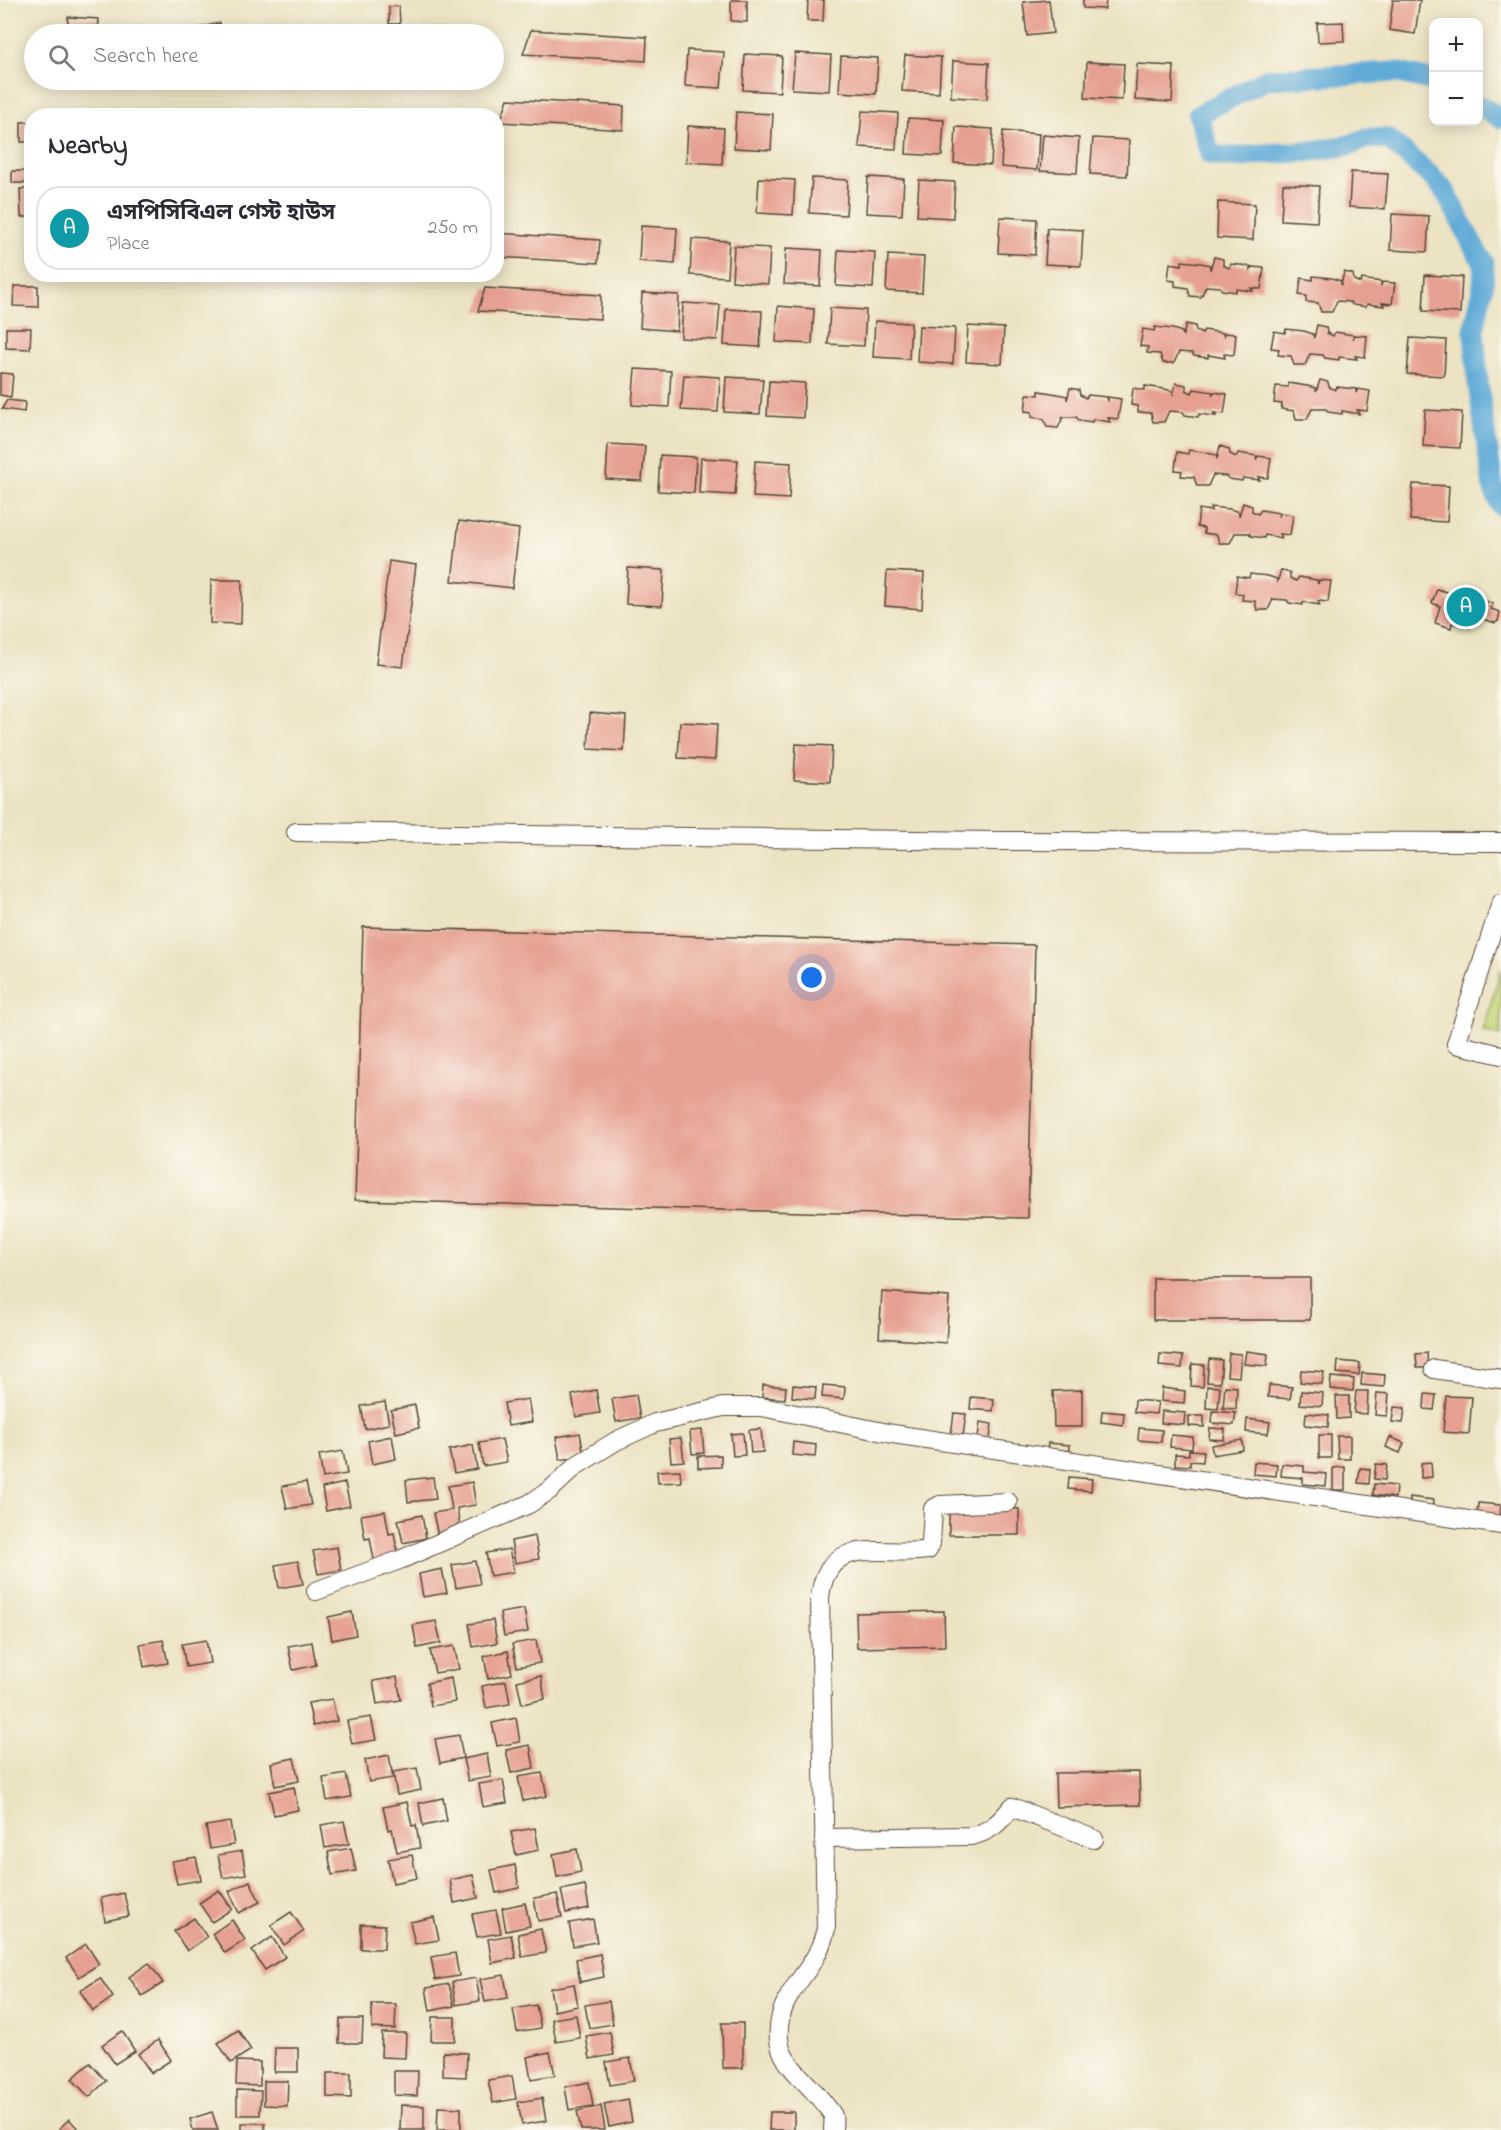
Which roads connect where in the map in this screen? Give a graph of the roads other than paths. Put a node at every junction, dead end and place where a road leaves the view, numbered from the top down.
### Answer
1 (296, 832) dead end
2 (1501, 842) edge
3 (1501, 903) edge
4 (1501, 1055) edge
5 (1434, 1369) dead end
6 (1501, 1379) edge
7 (1008, 1502) dead end
8 (1501, 1525) edge
9 (316, 1591) dead end
10 (824, 1838) junction
11 (1094, 1839) dead end
12 (833, 2130) edge

1 - 2 street
3 - 4 street
5 - 6 street
7 - 10 street
8 - 9 street
10 - 11 street
10 - 12 street

